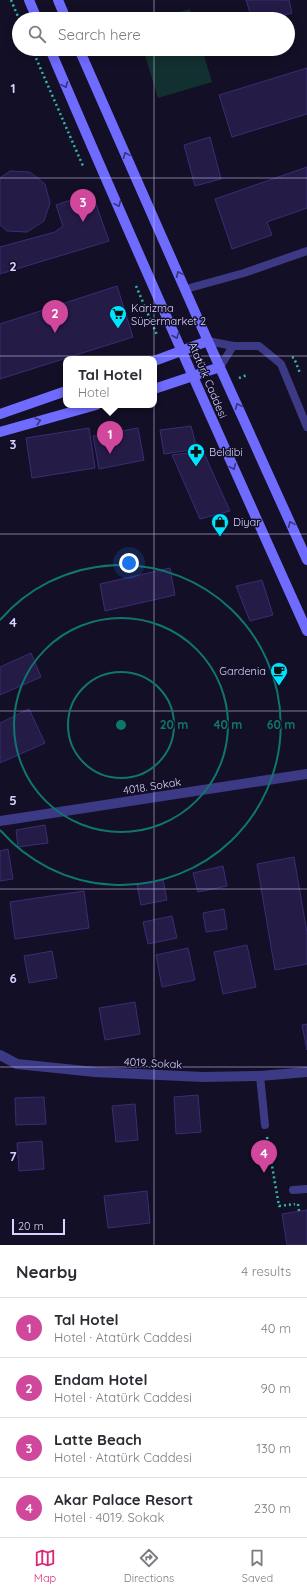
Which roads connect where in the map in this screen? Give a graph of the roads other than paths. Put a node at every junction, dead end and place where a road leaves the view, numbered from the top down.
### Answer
1 (28, 0) edge
2 (58, 0) edge
3 (34, 12) edge
4 (63, 12) edge
5 (53, 56) edge
6 (82, 56) edge
7 (307, 251) edge
8 (186, 289) junction
9 (208, 341) junction
10 (233, 346) junction
11 (182, 351) junction
12 (157, 360) edge
13 (220, 367) junction
14 (192, 377) junction
15 (157, 388) edge
16 (63, 392) edge
17 (85, 408) edge
18 (0, 414) edge
19 (307, 427) edge
20 (0, 432) edge
21 (307, 560) edge
22 (307, 631) edge
23 (307, 774) edge
24 (0, 821) edge
25 (0, 1056) edge
26 (307, 1072) edge
27 (260, 1076) junction
28 (265, 1125) road end
29 (307, 1188) edge
30 (293, 1190) dead end

1 - 3 street
2 - 4 street
5 -> 11 street, Atatürk Caddesi
8 -> 6 street, Atatürk Caddesi
7 - 8 lane
8 - 9 street, Atatürk Caddesi
9 - 10 lane
9 - 11 street
9 - 13 street, Atatürk Caddesi
10 - 13 lane
10 - 19 lane
11 - 12 street
11 - 14 street, Atatürk Caddesi
13 - 14 street
21 -> 13 street, Atatürk Caddesi
14 - 15 street
14 -> 22 street, Atatürk Caddesi
16 - 18 street
20 -> 17 street
23 - 24 street, 4018. Sokak
25 - 27 street, 4019. Sokak
26 - 27 street, 4019. Sokak
27 - 28 lane
29 - 30 lane

